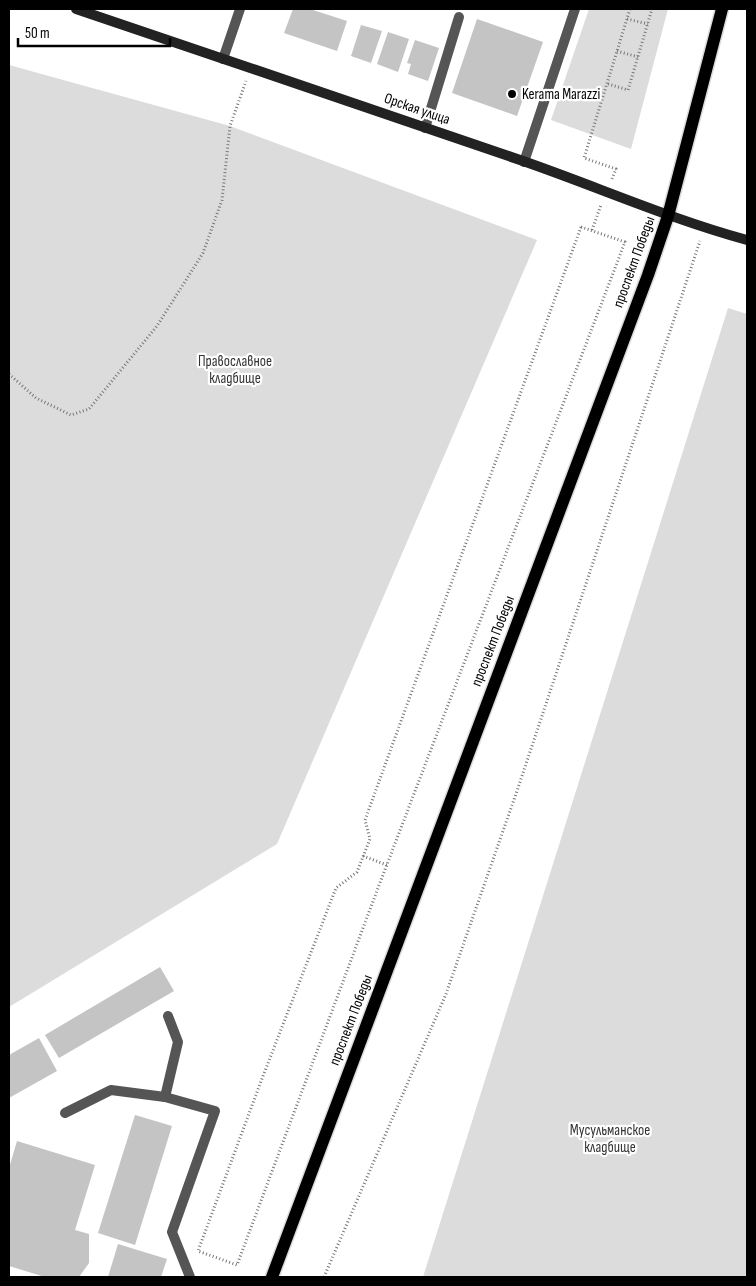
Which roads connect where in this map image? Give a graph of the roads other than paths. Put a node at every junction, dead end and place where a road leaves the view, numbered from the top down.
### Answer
1 (76, 9) edge
2 (240, 9) edge
3 (575, 9) edge
4 (722, 9) edge
5 (459, 17) dead end
6 (223, 59) junction
7 (425, 128) junction
8 (524, 162) junction
9 (668, 216) junction
10 (747, 240) edge
11 (168, 1016) dead end
12 (165, 1097) junction
13 (64, 1113) dead end
14 (190, 1277) edge
15 (272, 1277) edge

1 - 6 main road, Орская улица
2 - 6 street
3 - 8 street
4 - 9 main road, проспект Победы
5 - 7 street
6 - 7 main road, Орская улица
7 - 8 main road, Орская улица
8 - 9 main road, Орская улица
9 - 10 main road, Орская улица
9 - 15 main road, проспект Победы
11 - 12 street
12 - 13 street
12 - 14 street

